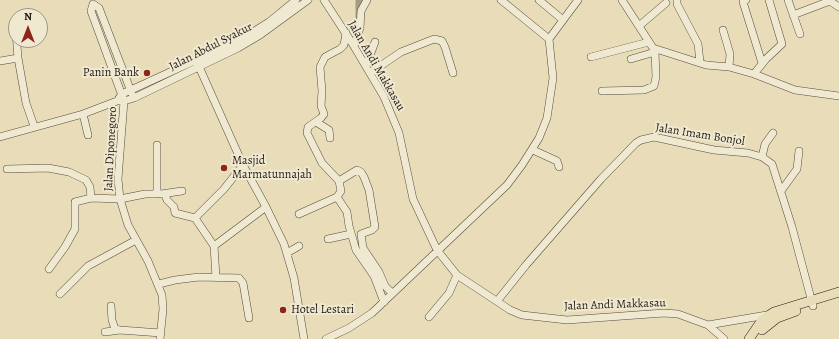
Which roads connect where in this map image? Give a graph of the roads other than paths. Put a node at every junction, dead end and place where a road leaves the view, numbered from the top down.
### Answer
1 (296, 0) edge
2 (308, 0) edge
3 (324, 0) edge
4 (367, 0) edge
5 (501, 0) edge
6 (539, 0) edge
7 (578, 0) edge
8 (622, 0) edge
9 (677, 0) edge
10 (769, 0) edge
11 (788, 0) edge
12 (744, 1) edge
13 (92, 2) edge
14 (666, 3) dead end
15 (839, 7) edge
16 (793, 15) junction
17 (563, 20) junction
18 (639, 26) junction
19 (723, 30) dead end
20 (800, 34) dead end
21 (549, 39) junction
22 (350, 40) junction
23 (375, 42) dead end
24 (653, 47) junction
25 (17, 48) edge
26 (591, 57) dead end
27 (18, 58) junction
28 (631, 59) dead end
29 (0, 61) edge
30 (700, 62) junction
31 (762, 63) junction
32 (198, 64) junction
33 (366, 66) junction
34 (728, 67) junction
35 (370, 73) junction
36 (453, 73) dead end
37 (754, 74) junction
38 (131, 90) junction
39 (602, 91) dead end
40 (839, 96) edge
41 (123, 98) junction
42 (134, 98) junction
43 (83, 114) junction
44 (318, 123) junction
45 (34, 126) junction
46 (773, 133) dead end
47 (88, 135) dead end
48 (0, 137) edge
49 (330, 138) dead end
50 (157, 145) dead end
51 (533, 150) junction
52 (799, 151) dead end
53 (762, 157) junction
54 (243, 165) junction
55 (559, 167) dead end
56 (7, 169) dead end
57 (339, 181) junction
58 (182, 191) dead end
59 (781, 191) junction
60 (157, 194) junction
61 (165, 194) junction
62 (337, 197) junction
63 (91, 198) junction
64 (120, 199) junction
65 (266, 207) junction
66 (299, 214) dead end
67 (195, 218) junction
68 (355, 235) junction
69 (328, 239) dead end
70 (136, 240) junction
71 (214, 246) junction
72 (299, 246) dead end
73 (437, 250) junction
74 (287, 253) junction
75 (48, 269) dead end
76 (457, 275) junction
77 (216, 276) junction
78 (159, 284) junction
79 (839, 292) edge
80 (60, 294) dead end
81 (388, 298) junction
82 (839, 298) edge
83 (498, 300) junction
84 (812, 304) junction
85 (111, 306) dead end
86 (768, 315) junction
87 (429, 317) dead end
88 (249, 318) dead end
89 (708, 325) junction
90 (120, 330) junction
91 (105, 332) dead end
92 (161, 336) edge
93 (304, 339) edge
94 (326, 339) edge
95 (724, 339) edge
96 (749, 339) edge
97 (756, 339) edge

1 - 32 street, Jalan Abdul Syakur
2 - 32 street, Jalan Abdul Syakur
3 - 22 street, Jalan Andi Makkasau
4 - 22 street
5 - 21 street
6 - 17 street
7 - 17 street
8 - 18 street
9 - 30 street
10 - 31 street
11 - 16 street
12 - 31 street
13 - 38 street
13 - 41 street, Jalan Diponegoro
14 - 18 street
15 - 16 street
16 - 20 street
17 - 21 street
18 - 24 street
19 - 34 street
21 - 51 street
22 - 33 street, Jalan Andi Makkasau
22 - 44 street
23 - 33 street
24 - 26 street
24 - 28 street
24 - 30 street
24 - 39 street
25 - 27 street
27 - 29 street
27 - 45 street
30 - 34 street
31 - 37 street
32 - 38 street, Jalan Abdul Syakur
32 - 42 street, Jalan Abdul Syakur
32 - 54 street
33 - 35 street, Jalan Andi Makkasau
34 - 37 street
35 - 36 street
35 - 73 street, Jalan Andi Makkasau
37 - 40 street
38 - 41 street, Jalan Abdul Syakur
38 - 42 street
41 - 42 street, Jalan Abdul Syakur
41 - 43 street
41 - 64 street, Jalan Diponegoro
43 - 45 street
43 - 47 street
44 - 49 street
44 - 57 street
45 - 48 street
46 - 53 street
50 - 60 street
51 - 55 street
51 - 73 street
52 - 59 street
53 - 59 street
53 - 83 street, Jalan Imam Bonjol
54 - 65 street
54 - 67 street
56 - 63 street
57 - 62 street
57 - 68 street
58 - 61 street
59 - 84 street
60 - 61 street
60 - 64 street
61 - 67 street
62 - 66 street
62 - 68 street
63 - 64 street
63 - 75 street
64 - 70 street, Jalan Diponegoro
65 - 71 street
65 - 74 street
67 - 71 street
68 - 69 street
68 - 81 street
68 - 81 street
70 - 78 street, Jalan Diponegoro
70 - 80 street
71 - 77 street
72 - 74 street
73 - 76 street, Jalan Andi Makkasau
73 - 81 street
74 - 93 street
76 - 83 street, Jalan Andi Makkasau
76 - 87 street
77 - 78 street
77 - 88 street
78 - 92 street, Jalan Diponegoro
79 - 84 main road
81 - 94 street
82 - 84 main road
83 - 89 street, Jalan Andi Makkasau
84 - 86 main road
84 - 97 main road
85 - 90 street
86 - 89 street
86 - 96 main road
89 - 95 street, Jalan Andi Makkasau
90 - 91 street
90 - 92 street

